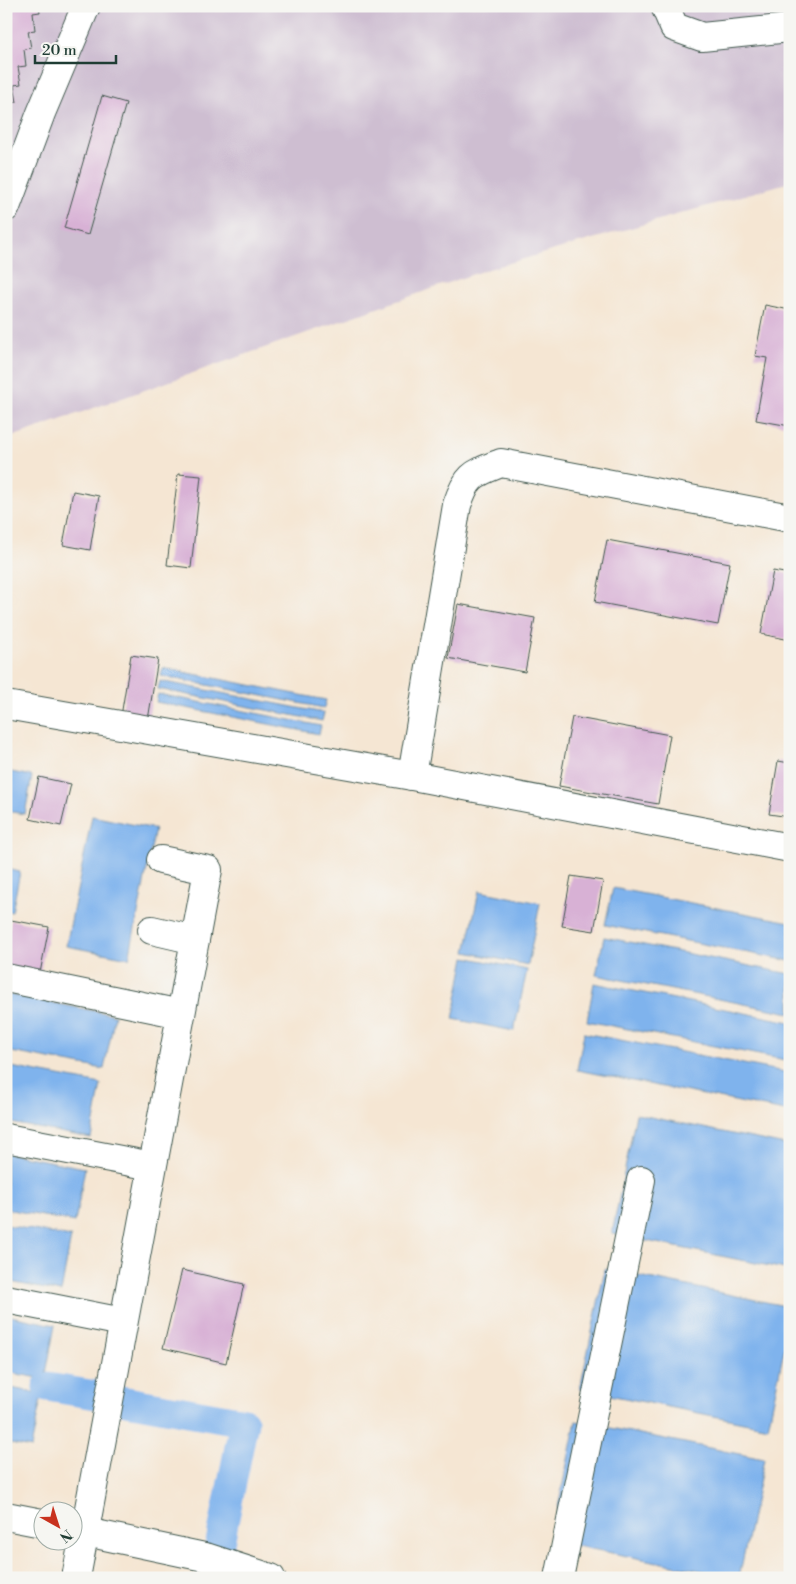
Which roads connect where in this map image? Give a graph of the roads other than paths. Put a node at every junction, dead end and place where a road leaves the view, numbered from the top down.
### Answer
1 (86, 6) edge
2 (665, 6) edge
3 (790, 28) edge
4 (6, 207) edge
5 (790, 518) edge
6 (6, 705) edge
7 (412, 776) junction
8 (790, 848) edge
9 (161, 860) dead end
10 (152, 930) dead end
11 (195, 940) junction
12 (6, 978) edge
13 (181, 1014) junction
14 (6, 1138) edge
15 (152, 1166) junction
16 (642, 1180) dead end
17 (6, 1299) edge
18 (123, 1322) junction
19 (6, 1516) edge
20 (82, 1517) edge
21 (32, 1521) edge
22 (82, 1532) edge
23 (78, 1552) edge
24 (76, 1578) edge
25 (271, 1578) edge
26 (559, 1578) edge

1 - 4 lane
2 - 3 lane
5 - 7 lane
6 - 7 lane
7 - 8 lane
9 - 11 lane
10 - 11 lane
11 - 13 lane
12 - 13 lane
13 - 15 lane
14 - 15 lane
15 - 18 lane
16 - 26 lane
17 - 18 lane
18 - 20 lane
19 - 21 lane
22 - 25 lane
23 - 24 lane

